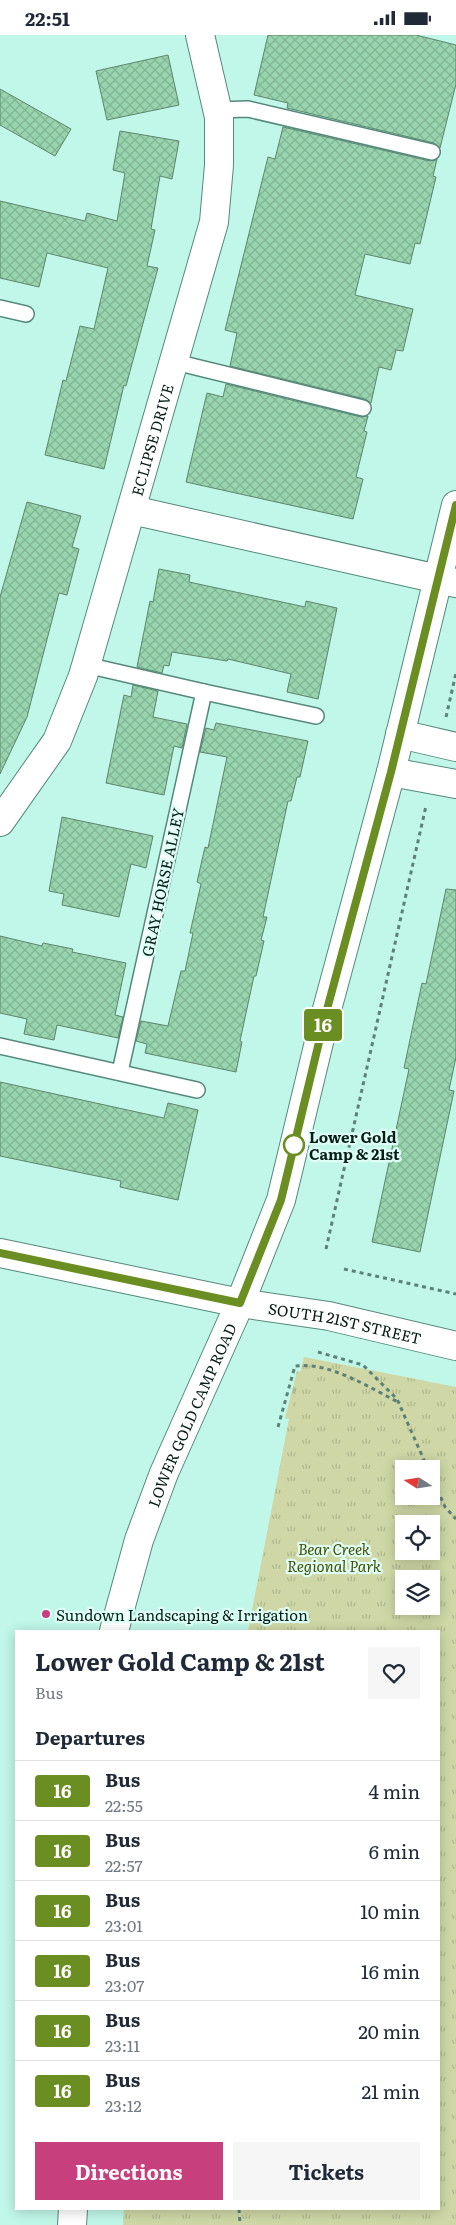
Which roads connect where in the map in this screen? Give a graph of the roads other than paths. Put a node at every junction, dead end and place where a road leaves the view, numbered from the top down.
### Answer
1 (200, 35) edge
2 (217, 110) junction
3 (432, 152) dead end
4 (0, 308) edge
5 (26, 314) dead end
6 (175, 362) junction
7 (363, 408) dead end
8 (456, 505) edge
9 (132, 510) junction
10 (446, 581) edge
11 (86, 665) junction
12 (204, 693) junction
13 (316, 716) dead end
14 (400, 733) junction
15 (448, 745) edge
16 (391, 772) junction
17 (444, 781) edge
18 (0, 821) edge
19 (0, 1046) edge
20 (120, 1072) junction
21 (197, 1090) dead end
22 (0, 1253) edge
23 (240, 1303) junction
24 (456, 1345) edge
25 (114, 1630) edge
26 (73, 2210) edge
27 (72, 2225) edge

1 - 2 street, ECLIPSE DRIVE
2 - 3 lane
2 - 6 street, ECLIPSE DRIVE
4 - 5 lane
6 - 7 lane
6 - 9 street, ECLIPSE DRIVE
8 - 10 street, LOWER GOLD CAMP ROAD
9 - 10 street
9 - 11 street, ECLIPSE DRIVE
10 - 14 street, LOWER GOLD CAMP ROAD
11 - 12 lane
11 - 18 street, ECLIPSE DRIVE
12 - 13 lane
12 - 20 lane, GRAY HORSE ALLEY
14 - 15 street
14 - 16 street, LOWER GOLD CAMP ROAD
16 - 17 street
16 - 23 street, LOWER GOLD CAMP ROAD
19 - 20 lane
20 - 21 lane
22 - 23 street, SOUTH 21ST STREET
23 - 24 street, SOUTH 21ST STREET
23 - 25 street, LOWER GOLD CAMP ROAD
26 - 27 street

